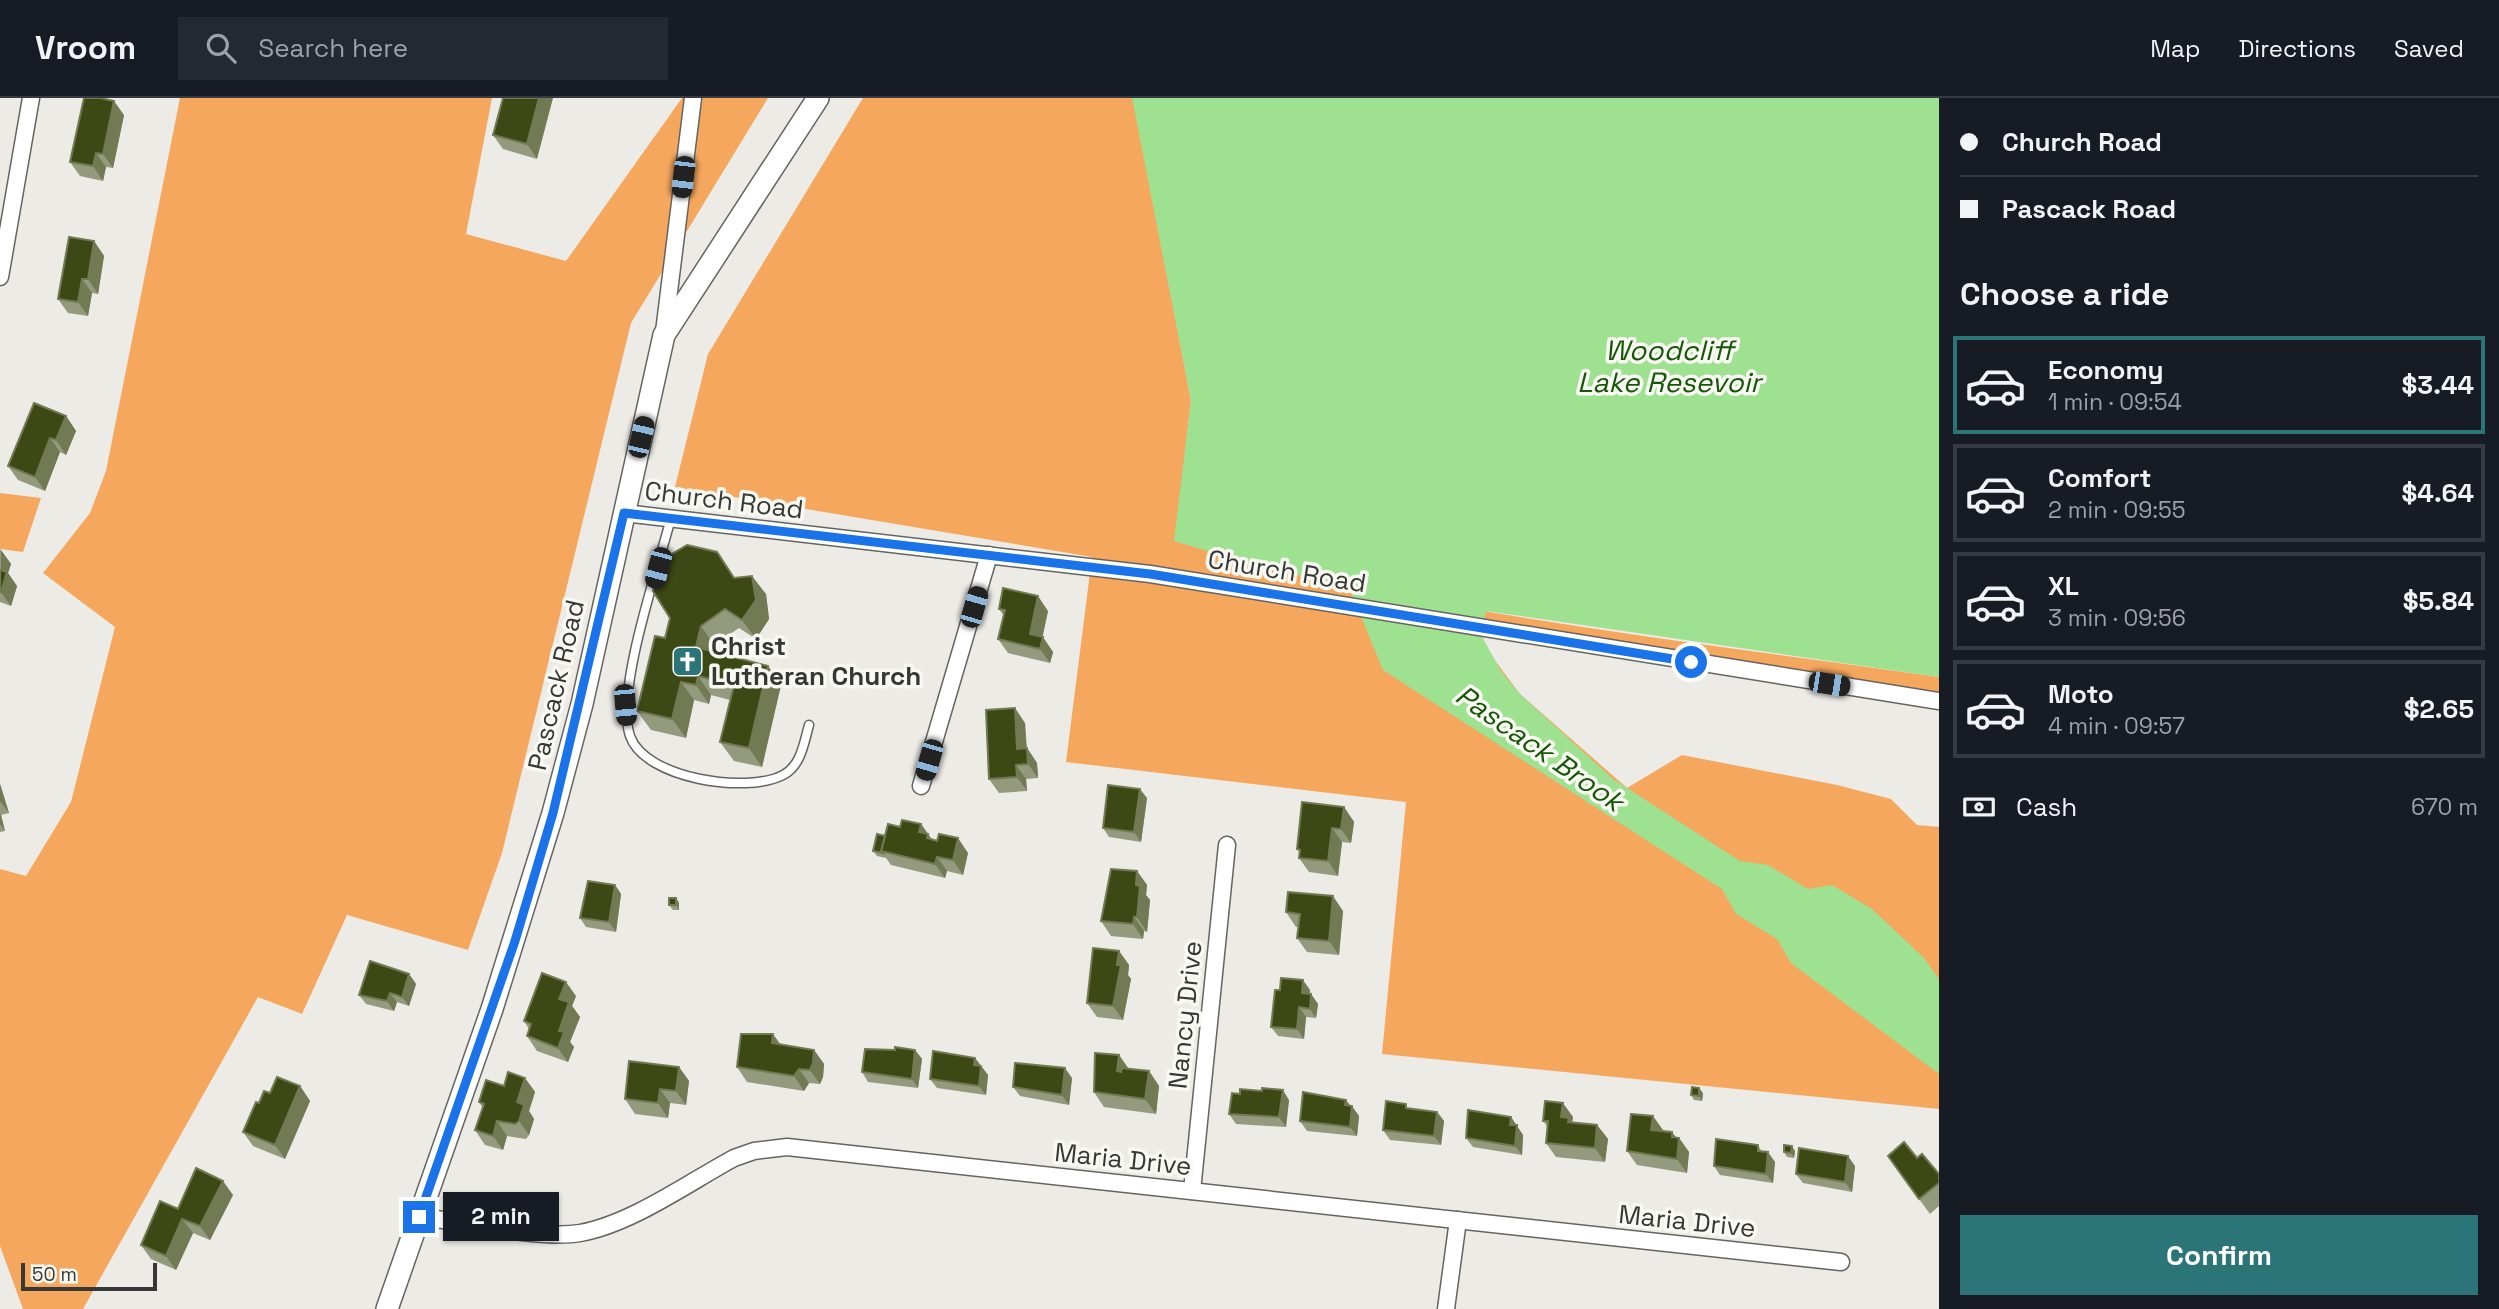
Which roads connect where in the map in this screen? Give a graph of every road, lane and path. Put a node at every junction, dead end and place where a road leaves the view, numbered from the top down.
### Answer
1 (31, 98) edge
2 (693, 98) edge
3 (818, 98) edge
4 (0, 277) edge
5 (664, 335) junction
6 (624, 513) junction
7 (671, 518) junction
8 (989, 555) junction
9 (1939, 701) edge
10 (809, 725) dead end
11 (921, 786) dead end
12 (1227, 845) dead end
13 (1192, 1191) junction
14 (419, 1217) junction
15 (1458, 1220) junction
16 (1841, 1262) dead end
17 (387, 1309) edge
18 (1446, 1309) edge

1 - 4 street
2 - 5 street
3 - 5 street, Pascack Road
5 - 6 street, Pascack Road
6 - 7 street, Church Road
6 - 14 street, Pascack Road
7 - 8 street, Church Road
7 - 10 lane
8 - 9 street, Church Road
8 - 11 street
12 - 13 street, Nancy Drive
13 - 14 street, Maria Drive
13 - 15 street, Maria Drive
14 - 17 street, Pascack Road
15 - 16 street, Maria Drive
15 - 18 street

